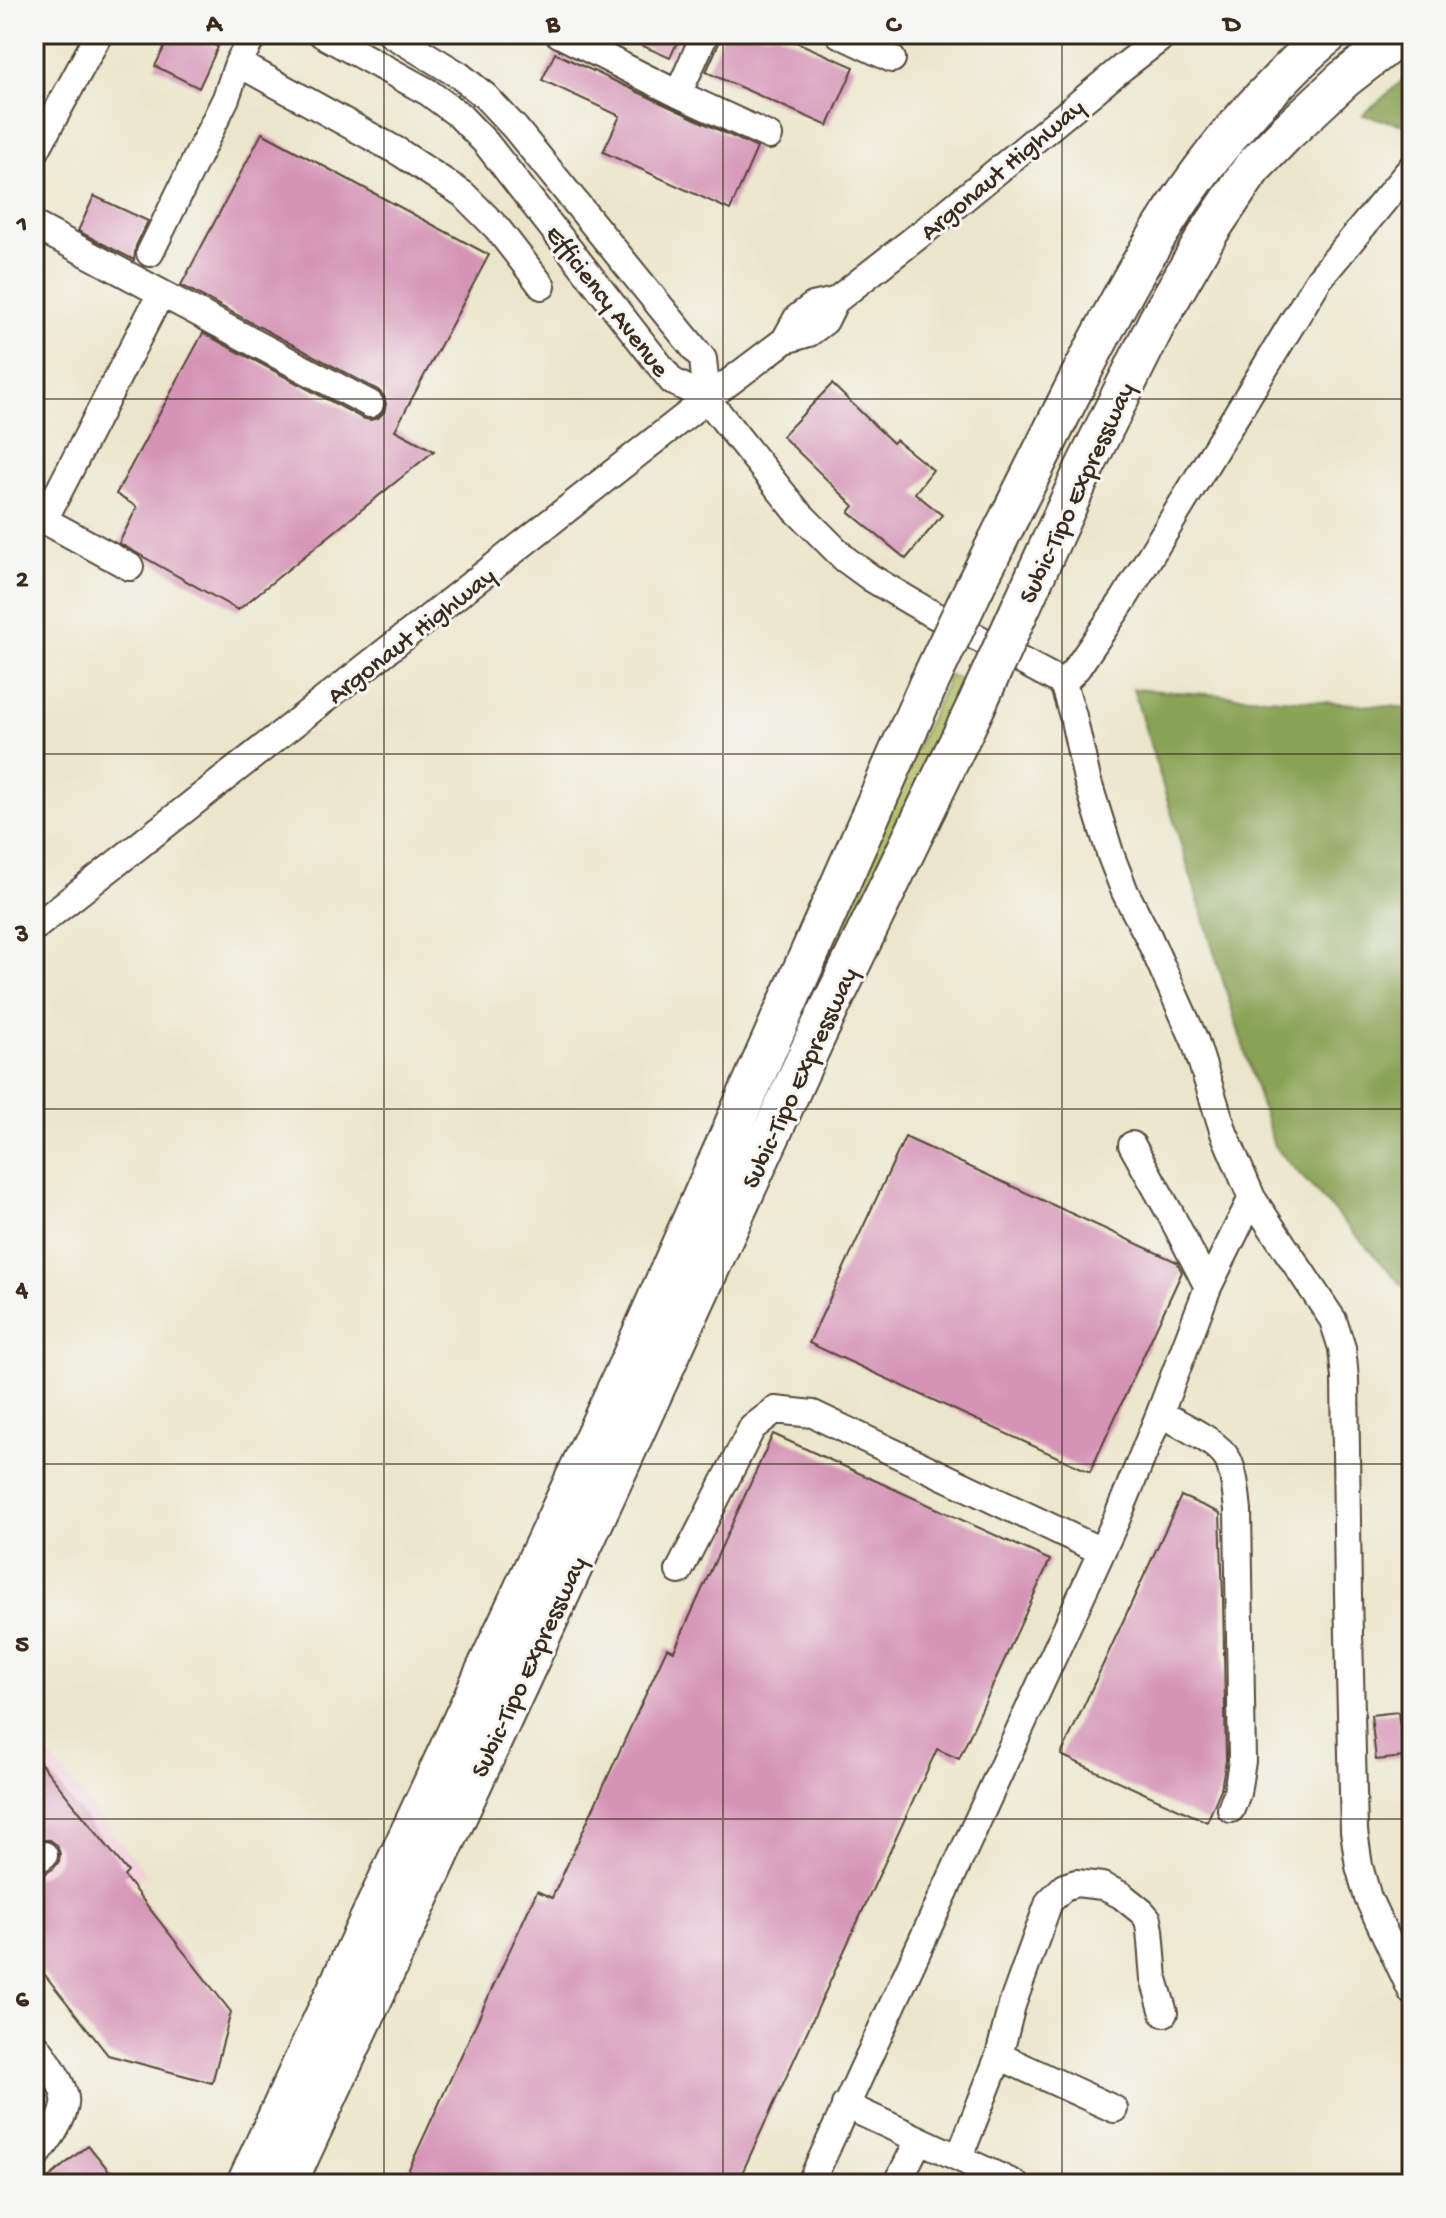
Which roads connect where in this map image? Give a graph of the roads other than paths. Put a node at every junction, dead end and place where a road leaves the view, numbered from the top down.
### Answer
1 (99, 34) edge
2 (254, 34) edge
3 (391, 34) edge
4 (559, 34) edge
5 (705, 34) edge
6 (839, 34) edge
7 (1166, 34) edge
8 (1329, 34) edge
9 (1402, 34) edge
10 (331, 36) edge
11 (892, 59) dead end
12 (238, 63) junction
13 (678, 94) junction
14 (769, 136) dead end
15 (34, 154) edge
16 (1406, 181) edge
17 (34, 225) edge
18 (150, 253) dead end
19 (542, 286) dead end
20 (161, 293) junction
21 (707, 399) junction
22 (370, 404) dead end
23 (39, 518) edge
24 (130, 567) dead end
25 (1063, 683) junction
26 (34, 928) edge
27 (1132, 1145) dead end
28 (1252, 1198) junction
29 (1208, 1287) junction
30 (1160, 1413) junction
31 (1101, 1551) junction
32 (679, 1571) dead end
33 (1231, 1809) dead end
34 (1411, 1988) edge
35 (1164, 2013) dead end
36 (35, 2047) edge
37 (999, 2056) junction
38 (845, 2105) junction
39 (1114, 2109) dead end
40 (919, 2140) junction
41 (959, 2158) junction
42 (34, 2159) edge
43 (246, 2184) edge
44 (287, 2184) edge
45 (810, 2184) edge
46 (897, 2184) edge
47 (1015, 2184) edge

1 - 15 street
2 - 12 street
3 - 21 street, Efficiency Avenue
4 - 13 street
5 - 13 street
6 - 11 street
7 - 21 street, Argonaut Highway
8 - 43 highway, Subic-Tipo Expressway, bridge
9 - 44 highway, Subic-Tipo Expressway, bridge
10 - 21 street, Efficiency Avenue
12 - 18 street
12 - 19 street
13 - 14 street
16 - 25 street
17 - 20 street
20 - 22 street
20 - 23 street
21 - 25 street
21 - 26 street, Argonaut Highway
23 - 24 street
25 - 28 street
27 - 29 street
28 - 29 street
28 - 34 street
29 - 30 street
30 - 31 street
30 - 33 street
31 - 32 street
31 - 38 street
35 - 37 street
36 - 42 street
37 - 39 street
37 - 41 street
38 - 40 street
38 - 45 street
40 - 41 street
40 - 46 street
41 - 47 street

